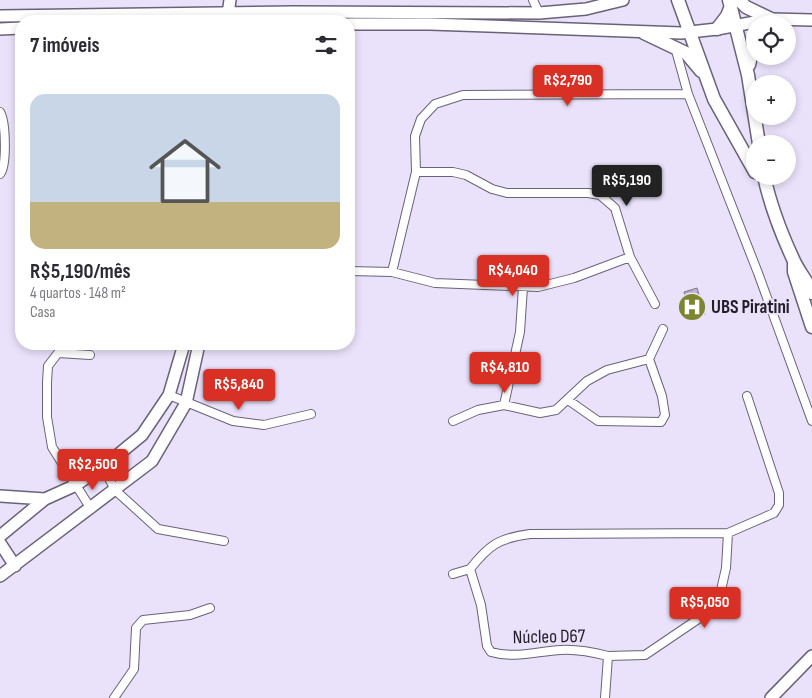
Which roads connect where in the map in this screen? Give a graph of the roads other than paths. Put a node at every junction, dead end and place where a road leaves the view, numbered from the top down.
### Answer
1 (230, 0) edge
2 (533, 0) edge
3 (623, 0) edge
4 (678, 0) edge
5 (733, 2) edge
6 (586, 9) junction
7 (539, 13) junction
8 (228, 15) edge
9 (355, 15) edge
10 (758, 15) edge
11 (0, 16) edge
12 (15, 16) edge
13 (812, 20) edge
14 (796, 21) edge
15 (355, 24) edge
16 (746, 24) edge
17 (737, 25) junction
18 (15, 28) edge
19 (0, 29) edge
20 (590, 29) junction
21 (717, 29) junction
22 (692, 32) junction
23 (644, 33) junction
24 (675, 47) junction
25 (750, 65) edge
26 (748, 75) joint
27 (688, 94) junction
28 (714, 99) junction
29 (0, 112) edge
30 (746, 156) edge
31 (416, 172) junction
32 (0, 174) edge
33 (763, 185) edge
34 (766, 185) edge
35 (768, 194) junction
36 (630, 257) junction
37 (794, 261) junction
38 (355, 271) edge
39 (392, 272) junction
40 (524, 287) junction
41 (812, 293) edge
42 (655, 304) dead end
43 (812, 327) edge
44 (663, 329) dead end
45 (182, 350) edge
46 (198, 350) edge
47 (90, 355) dead end
48 (648, 359) junction
49 (169, 395) junction
50 (748, 396) dead end
51 (568, 400) junction
52 (186, 403) junction
53 (504, 405) junction
54 (311, 414) dead end
55 (453, 421) dead end
56 (812, 421) edge
57 (103, 467) junction
58 (76, 485) junction
59 (115, 490) junction
60 (0, 496) edge
61 (45, 499) junction
62 (91, 509) junction
63 (728, 533) junction
64 (0, 536) edge
65 (224, 541) dead end
66 (0, 544) edge
67 (15, 566) junction
68 (470, 570) junction
69 (453, 574) dead end
70 (0, 576) edge
71 (210, 608) dead end
72 (608, 656) junction
73 (812, 656) edge
74 (114, 698) edge
75 (605, 698) edge
76 (771, 698) edge

1 - 8 main road
2 - 7 street
3 - 6 main road
4 - 22 main road
5 - 10 main road
5 - 17 main road
5 - 21 main road
6 - 7 main road
6 - 20 main road
7 - 9 main road
11 - 12 main road
13 - 14 main road
15 - 20 main road
16 - 17 main road
17 - 21 main road
17 - 26 main road
18 - 19 main road
20 - 23 main road
21 - 22 main road
22 - 23 main road
22 - 28 main road
23 - 24 main road
24 - 27 street
24 - 28 main road
25 - 26 main road
27 - 31 street
27 - 56 street
28 - 30 main road
29 - 32 street
31 - 36 street
31 - 39 street
33 - 35 main road
34 - 35 main road
35 - 37 main road
36 - 40 street
36 - 42 street
37 - 41 main road
37 - 43 main road
38 - 39 street
39 - 40 street
40 - 53 street
44 - 48 street
45 - 49 main road
46 - 52 main road
47 - 58 street
48 - 51 street
48 - 51 street
49 - 52 street
49 - 57 main road
50 - 63 street
51 - 53 street
52 - 54 street
52 - 59 main road
53 - 55 street
57 - 58 main road
57 - 59 street
58 - 61 main road
58 - 62 street
59 - 62 main road
59 - 65 street
60 - 61 main road
61 - 64 main road
62 - 67 main road
63 - 68 street
63 - 72 street
66 - 67 main road
67 - 70 main road
68 - 69 street
68 - 72 street, Núcleo D67
71 - 74 street
72 - 75 street, Núcleo D67
73 - 76 main road

